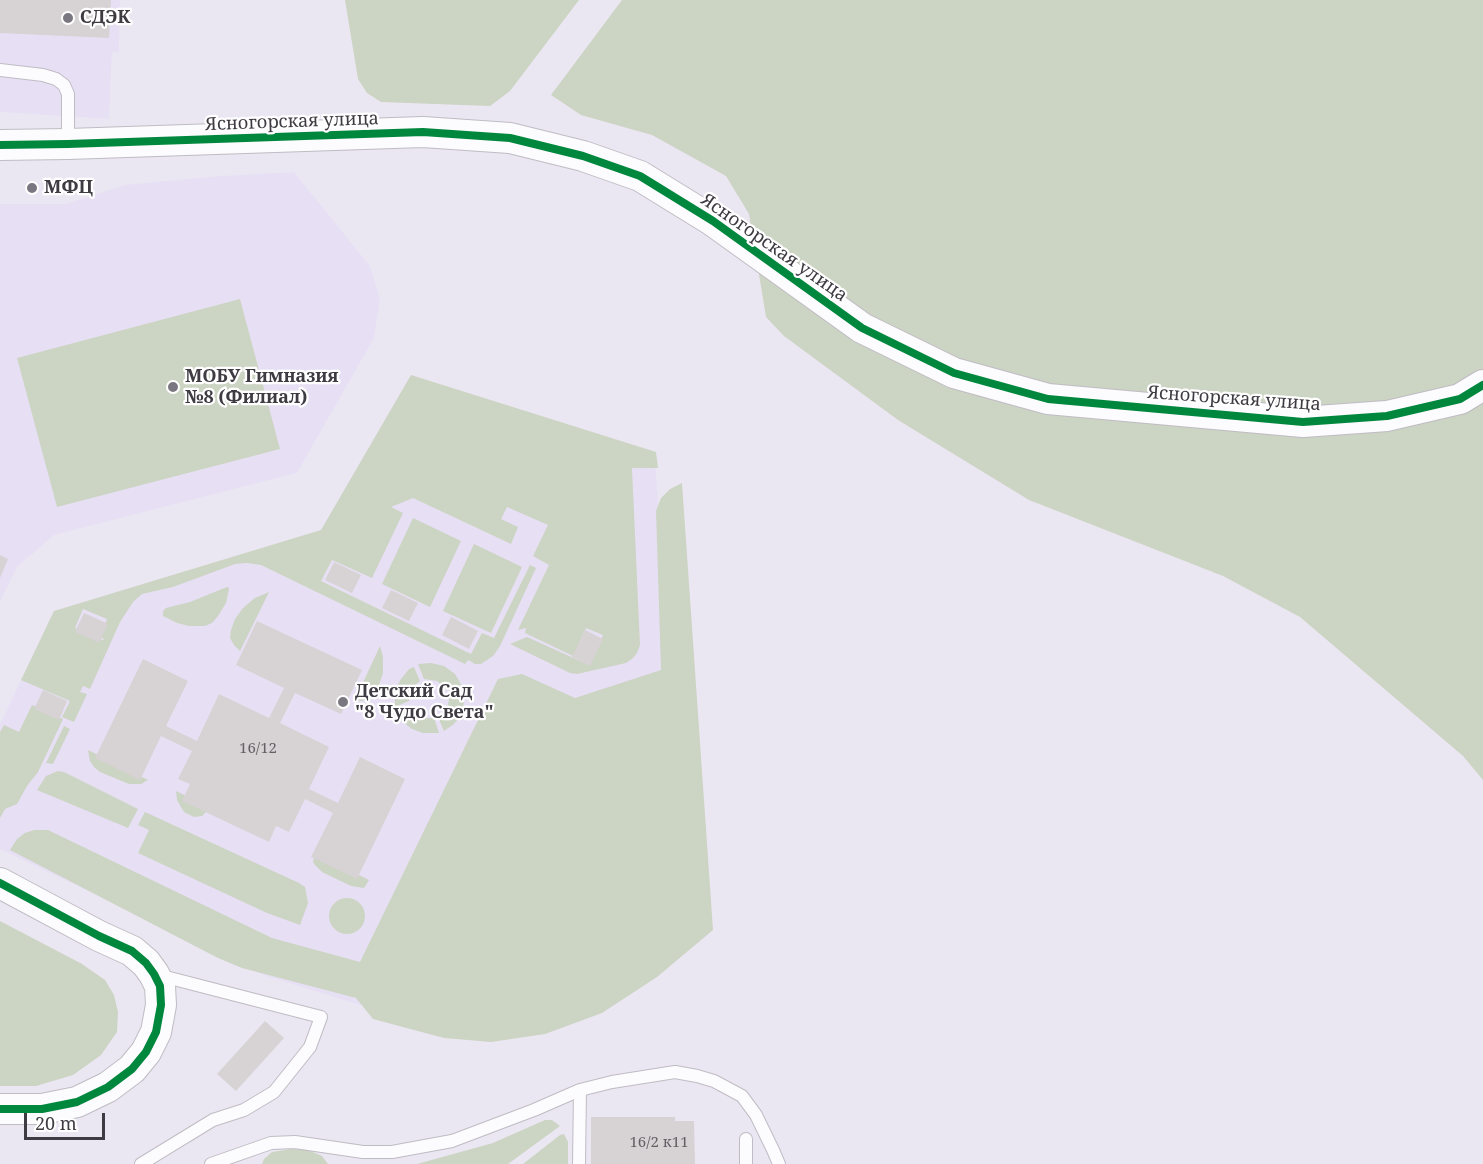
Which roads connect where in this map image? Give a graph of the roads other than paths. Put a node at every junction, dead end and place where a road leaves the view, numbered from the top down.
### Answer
1 (0, 70) edge
2 (68, 144) junction
3 (0, 145) edge
4 (1483, 385) edge
5 (0, 883) edge
6 (154, 974) junction
7 (580, 1090) junction
8 (0, 1109) edge
9 (746, 1139) dead end
10 (363, 1158) edge
11 (142, 1164) edge
12 (211, 1164) edge
13 (579, 1164) edge
14 (746, 1164) edge
15 (779, 1164) edge

1 - 2 lane
2 - 3 street, Ясногорская улица
2 - 4 street, Ясногорская улица
5 - 6 street
6 - 8 street
6 - 11 lane
7 - 10 lane
7 - 13 lane
7 - 15 lane
9 - 14 lane
10 - 12 lane

